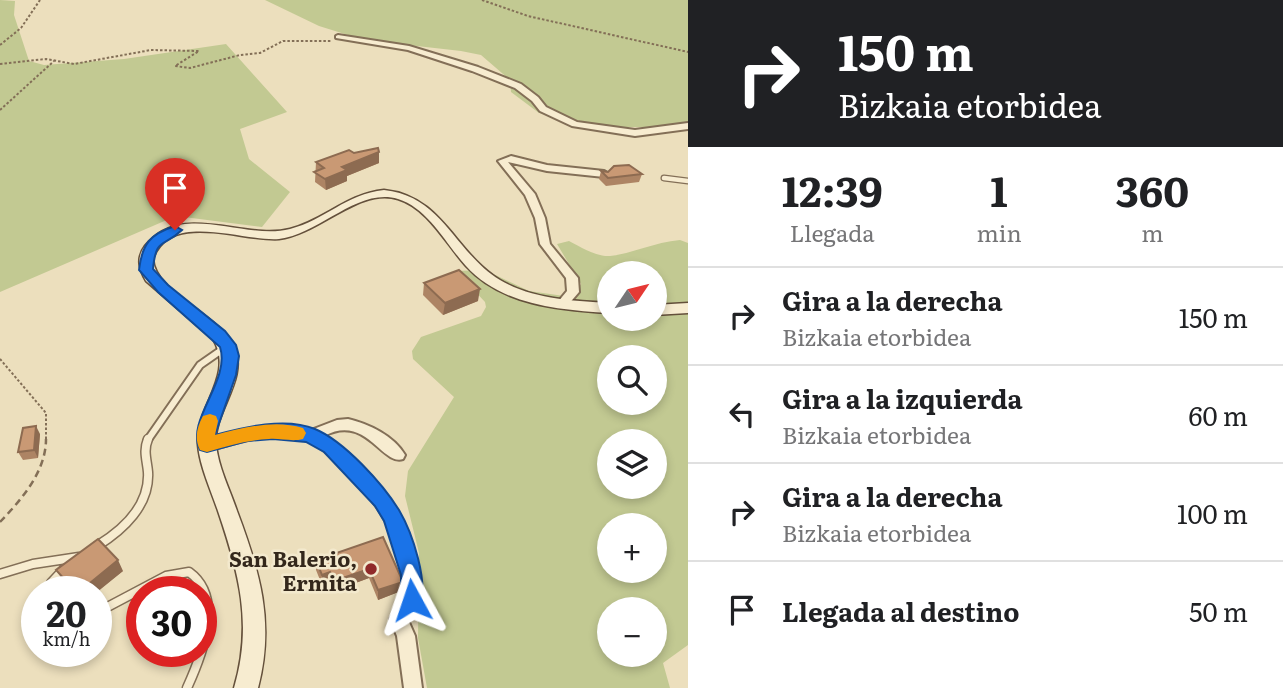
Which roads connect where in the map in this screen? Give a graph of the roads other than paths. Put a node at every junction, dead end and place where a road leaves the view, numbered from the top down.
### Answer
1 (335, 39) road end
2 (688, 126) edge
3 (604, 174) edge
4 (664, 178) dead end
5 (688, 181) edge
6 (563, 303) junction
7 (597, 307) edge
8 (688, 308) edge
9 (667, 309) edge
10 (228, 345) junction
11 (312, 436) junction
12 (207, 445) junction
13 (398, 455) dead end
14 (79, 557) junction
15 (0, 574) edge
16 (57, 576) edge
17 (112, 605) edge
18 (187, 688) edge
19 (246, 688) edge
20 (413, 688) edge

1 - 2 street
3 - 6 street
4 - 5 lane
6 - 7 street
6 - 10 street
8 - 9 street
10 - 12 street
10 - 14 lane
11 - 12 street
11 - 13 street
11 - 20 street
12 - 19 street
14 - 15 lane
14 - 16 lane
17 - 18 lane

